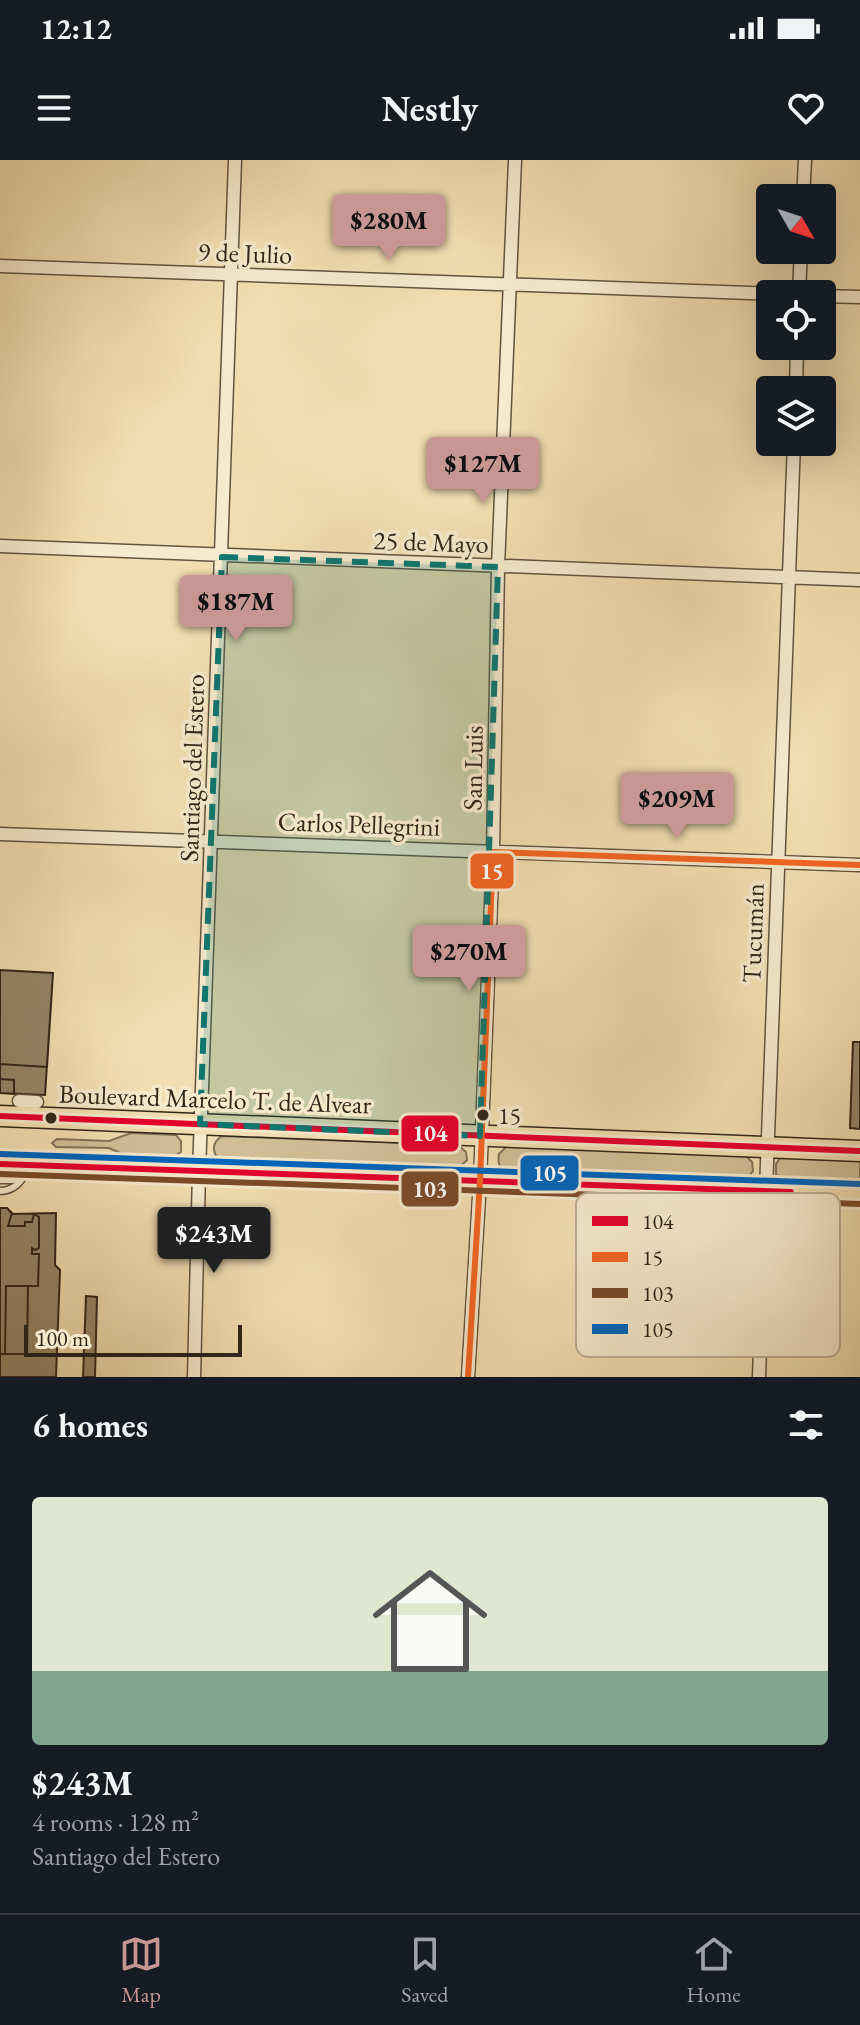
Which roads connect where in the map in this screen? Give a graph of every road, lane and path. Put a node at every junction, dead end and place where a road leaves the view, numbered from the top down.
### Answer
1 (235, 160) edge
2 (515, 160) edge
3 (805, 160) edge
4 (804, 184) edge
5 (0, 266) edge
6 (229, 275) junction
7 (510, 285) junction
8 (756, 293) edge
9 (836, 296) edge
10 (860, 297) edge
11 (793, 456) edge
12 (0, 546) edge
13 (222, 557) junction
14 (498, 567) junction
15 (788, 578) junction
16 (860, 580) edge
17 (0, 834) edge
18 (211, 841) junction
19 (493, 852) junction
20 (777, 862) junction
21 (860, 865) edge
22 (19, 1101) dead end
23 (37, 1102) dead end
24 (0, 1116) edge
25 (200, 1124) junction
26 (480, 1136) junction
27 (766, 1148) junction
28 (860, 1151) edge
29 (0, 1164) edge
30 (31, 1166) junction
31 (199, 1172) junction
32 (0, 1180) edge
33 (480, 1181) junction
34 (0, 1191) edge
35 (765, 1191) junction
36 (828, 1193) edge
37 (840, 1193) edge
38 (860, 1194) edge
39 (760, 1357) edge
40 (194, 1377) edge
41 (468, 1377) edge
42 (759, 1377) edge

1 - 6 street, Santiago del Estero
2 - 7 street, San Luis
3 - 4 street
5 - 6 street, 9 de Julio
6 - 7 street, 9 de Julio
6 - 13 street, Santiago del Estero
7 - 8 street, 9 de Julio
7 - 14 street, San Luis
9 - 10 street
11 - 15 street, Tucumán
12 - 13 street, 25 de Mayo
13 - 14 street, 25 de Mayo
13 - 18 street, Santiago del Estero
14 - 15 street, 25 de Mayo
14 - 19 street, San Luis
15 - 16 street, 25 de Mayo
15 - 20 street, Tucumán
17 - 18 street, Carlos Pellegrini
18 - 19 street, Carlos Pellegrini
18 - 25 street, Santiago del Estero
19 - 20 street, Carlos Pellegrini
19 - 26 street, San Luis
20 - 21 street, Carlos Pellegrini
20 - 27 street, Tucumán
22 - 23 street
24 - 25 main road, Boulevard Marcelo T. de Alvear
25 - 26 main road, Boulevard Marcelo T. de Alvear
25 - 31 street, Santiago del Estero
26 - 27 main road, Boulevard Marcelo T. de Alvear
26 - 33 street, San Luis
27 - 28 main road, Boulevard Marcelo T. de Alvear
27 - 35 street, Tucumán
29 - 30 main road
30 - 31 main road
30 - 32 lane
30 - 34 lane
31 - 33 main road
31 - 40 street, Santiago del Estero
33 - 35 main road
33 - 41 street, San Luis
35 - 36 main road
37 - 38 main road
39 - 42 street, Tucumán

